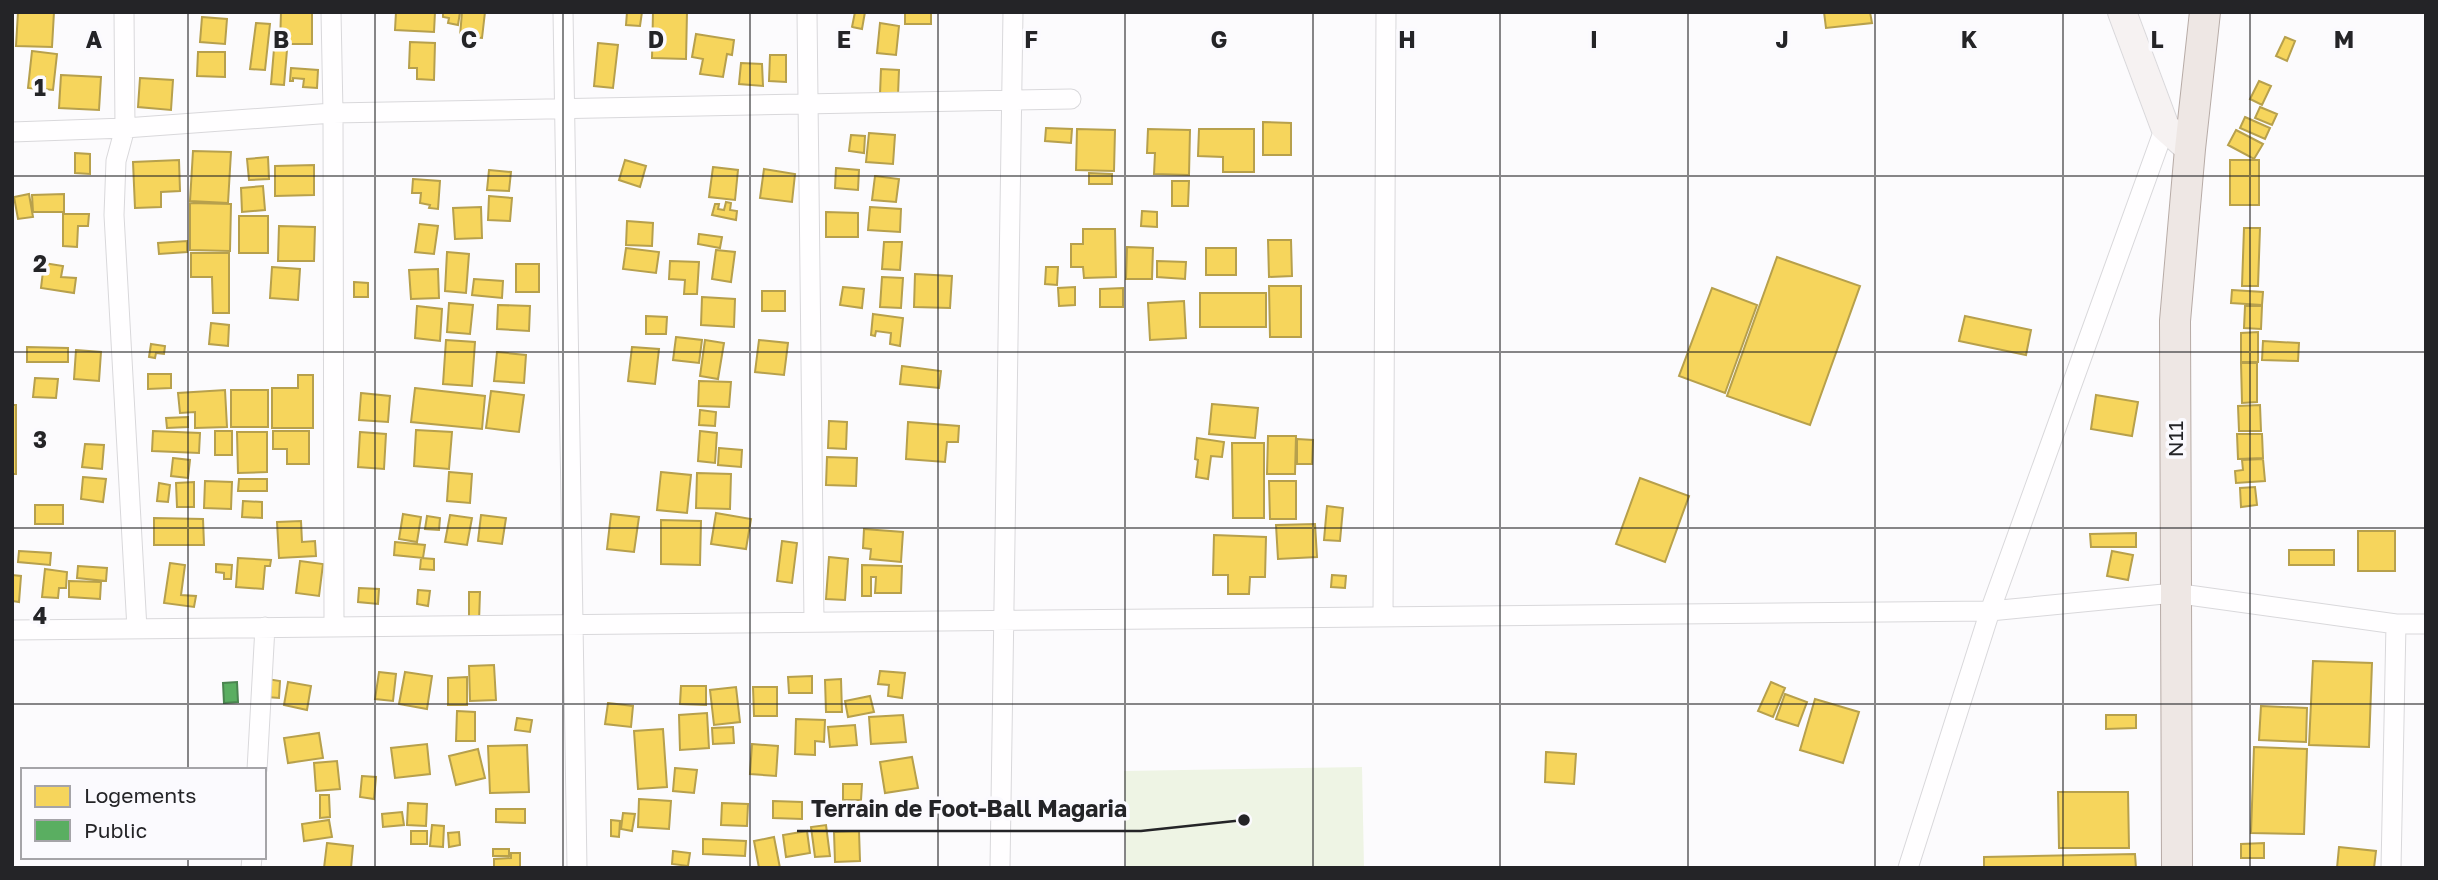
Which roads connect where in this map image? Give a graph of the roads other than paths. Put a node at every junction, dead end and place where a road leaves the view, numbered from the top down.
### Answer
1 (124, 12) edge
2 (331, 12) edge
3 (563, 12) edge
4 (807, 12) edge
5 (1013, 12) edge
6 (1386, 12) edge
7 (2122, 12) edge
8 (2204, 12) edge
9 (1011, 99) junction
10 (1071, 99) dead end
11 (808, 105) junction
12 (565, 110) junction
13 (333, 113) junction
14 (2165, 127) junction
15 (125, 128) junction
16 (12, 132) edge
17 (2190, 149) junction
18 (2174, 593) junction
19 (1990, 611) junction
20 (1383, 617) junction
21 (1003, 621) junction
22 (814, 622) junction
23 (572, 624) junction
24 (2396, 624) junction
25 (2426, 624) edge
26 (265, 627) junction
27 (334, 627) junction
28 (137, 629) junction
29 (12, 630) edge
30 (257, 768) edge
31 (577, 868) edge
32 (1000, 868) edge
33 (1908, 868) edge
34 (2177, 868) edge
35 (2391, 868) edge

1 - 15 street
2 - 13 street
3 - 12 street
4 - 11 street
5 - 9 street
6 - 20 street
7 - 14 main road
8 - 17 main road, N11
9 - 10 street
9 - 11 street
9 - 21 street
11 - 12 street
11 - 22 street
12 - 13 street
12 - 23 street
13 - 15 street
13 - 27 street
14 - 17 main road
14 - 19 street
15 - 16 street
15 - 28 street
17 - 18 main road, N11
18 - 19 street
18 - 24 street
18 - 34 main road, N11
19 - 20 street
19 - 33 street
20 - 21 street
21 - 22 street
21 - 32 street
22 - 23 street
23 - 27 street
23 - 31 street
24 - 25 street
24 - 35 street
26 - 27 street
26 - 28 street
26 - 30 street
28 - 29 street

